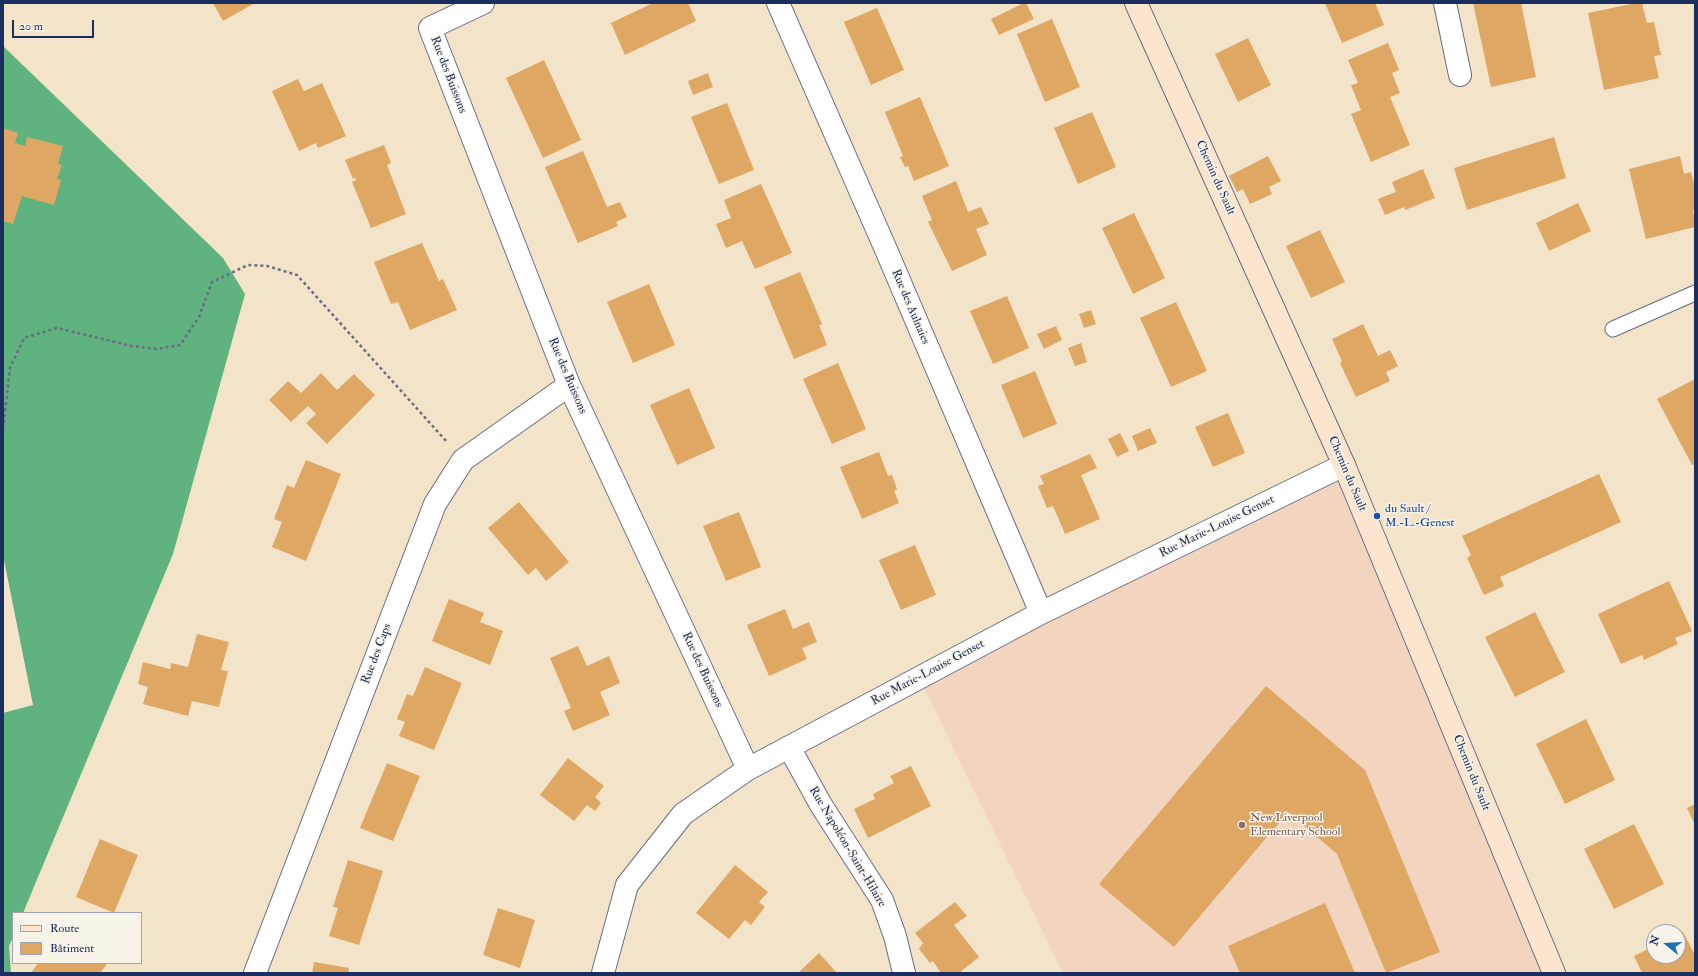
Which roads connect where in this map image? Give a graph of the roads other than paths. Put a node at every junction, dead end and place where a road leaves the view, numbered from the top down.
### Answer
1 (483, 3) edge
2 (778, 3) edge
3 (1136, 3) edge
4 (1445, 3) edge
5 (1460, 75) dead end
6 (1695, 293) edge
7 (1613, 329) dead end
8 (569, 385) junction
9 (1344, 465) junction
10 (1041, 613) junction
11 (789, 747) junction
12 (748, 769) junction
13 (255, 973) edge
14 (602, 973) edge
15 (904, 973) edge
16 (1554, 973) edge

1 - 8 street, Rue des Buissons
2 - 10 street, Rue des Aulnaies
3 - 9 street, Chemin du Sault
4 - 5 street
6 - 7 lane
8 - 12 street, Rue des Buissons
8 - 13 street, Rue des Caps
9 - 10 street, Rue Marie-Louise Genset
9 - 16 street, Chemin du Sault
10 - 11 street, Rue Marie-Louise Genset
11 - 12 street, Rue Marie-Louise Genset
11 - 15 street, Rue Napoléon-Saint-Hilaire
12 - 14 street, Rue Marie-Louise Genset

